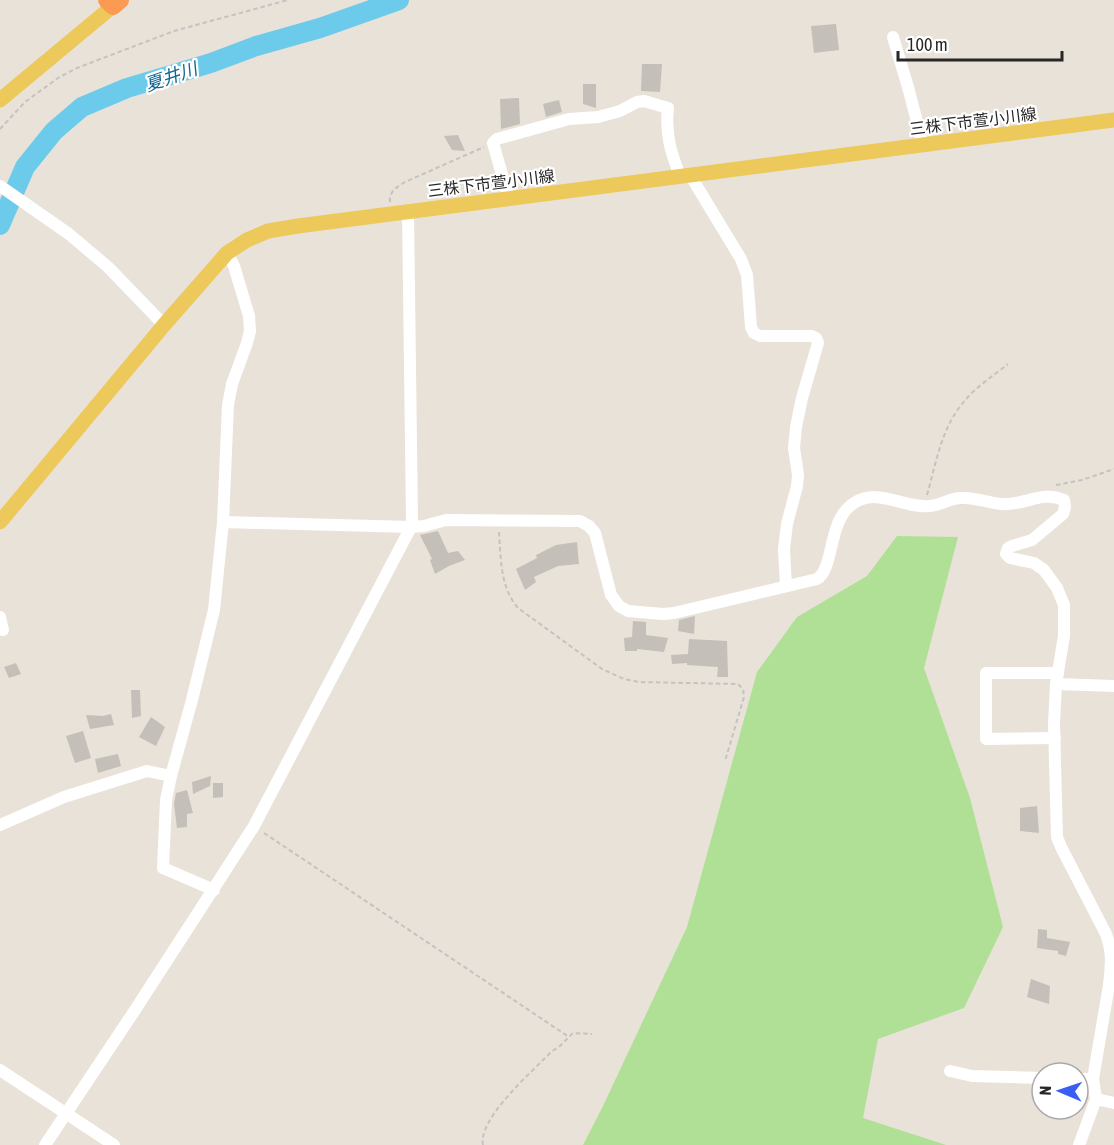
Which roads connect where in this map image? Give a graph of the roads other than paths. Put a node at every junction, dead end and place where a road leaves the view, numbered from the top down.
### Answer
1 (113, 2) edge
2 (893, 37) dead end
3 (0, 100) edge
4 (1114, 120) edge
5 (923, 146) junction
6 (685, 176) junction
7 (0, 186) edge
8 (509, 199) junction
9 (408, 212) junction
10 (227, 252) junction
11 (164, 325) junction
12 (0, 522) edge
13 (229, 522) junction
14 (411, 527) junction
15 (786, 586) junction
16 (0, 617) edge
17 (3, 630) dead end
18 (1057, 679) junction
19 (1114, 686) edge
20 (1054, 738) junction
21 (171, 776) junction
22 (0, 825) edge
23 (214, 890) junction
24 (1111, 985) edge
25 (0, 1070) edge
26 (950, 1071) dead end
27 (1030, 1078) edge
28 (1093, 1079) joint
29 (1096, 1099) junction
30 (1114, 1102) edge
31 (72, 1118) junction
32 (45, 1145) edge
33 (114, 1145) edge
34 (1079, 1145) edge

1 - 3 main road
2 - 5 street
4 - 5 main road, 三株下市萱小川線
5 - 6 main road, 三株下市萱小川線
6 - 8 main road, 三株下市萱小川線
6 - 8 street
6 - 15 street
7 - 11 street
8 - 9 main road, 三株下市萱小川線
9 - 10 main road, 三株下市萱小川線
9 - 14 street
10 - 11 main road, 三株下市萱小川線
10 - 13 street
11 - 12 main road, 三株下市萱小川線
13 - 14 street
13 - 21 street
14 - 15 street
14 - 23 street
15 - 18 street
16 - 17 street
18 - 19 street
18 - 20 street
18 - 20 street
20 - 24 street
21 - 22 street
21 - 23 street
23 - 31 street
24 - 28 street
25 - 31 street
26 - 27 street
28 - 29 street
29 - 30 street
29 - 34 street
31 - 32 street
31 - 33 street

